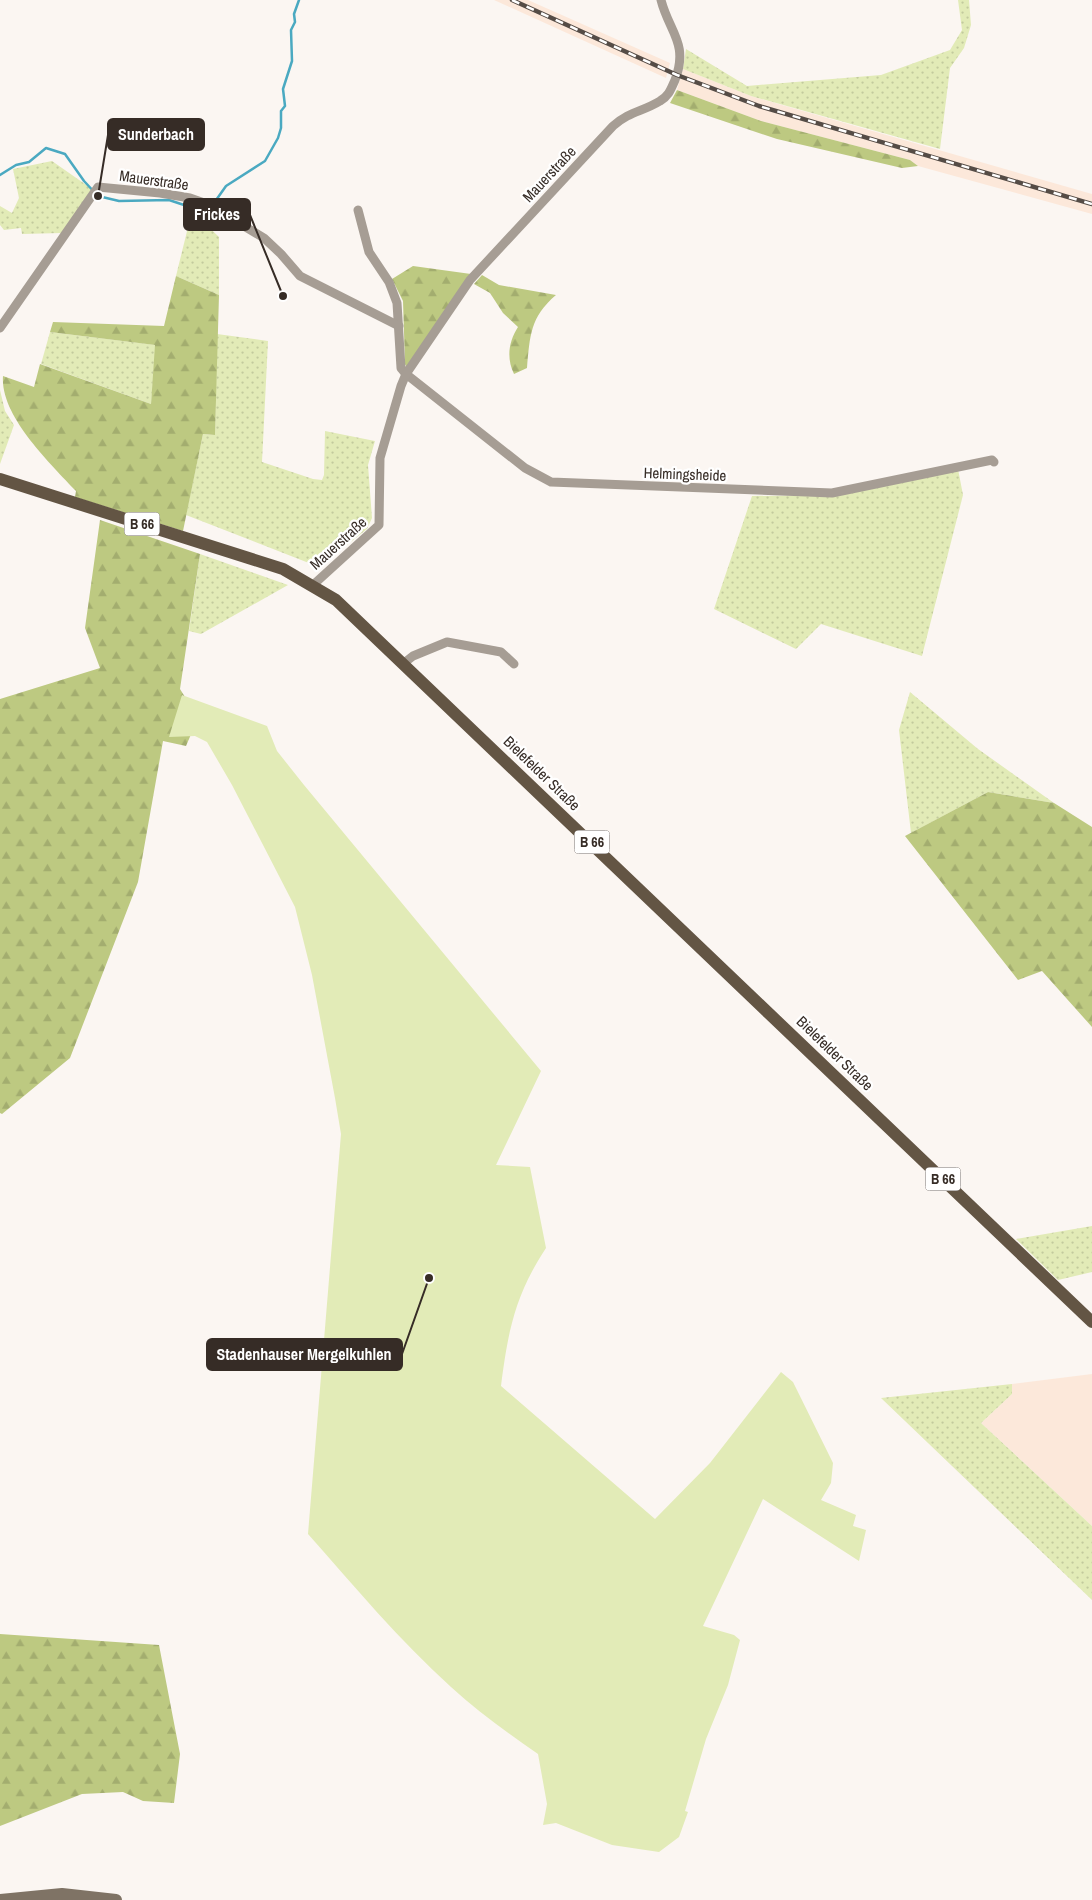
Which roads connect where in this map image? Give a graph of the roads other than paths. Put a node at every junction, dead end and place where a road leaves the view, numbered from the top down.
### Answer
1 (661, 0) edge
2 (358, 210) dead end
3 (399, 326) junction
4 (0, 328) edge
5 (406, 374) junction
6 (994, 462) dead end
7 (0, 479) edge
8 (313, 585) junction
9 (404, 663) junction
10 (514, 664) dead end
11 (1092, 1322) edge
12 (0, 1900) edge
13 (116, 1900) edge

1 - 5 street, Mauerstraße
2 - 3 street
3 - 4 street, Mauerstraße
3 - 5 street
5 - 6 street, Helmingsheide
5 - 8 street, Mauerstraße
7 - 8 main road, Bielefelder Straße / B 66
8 - 9 main road, Bielefelder Straße / B 66
9 - 10 street
9 - 11 main road, Bielefelder Straße / B 66
12 - 13 street

